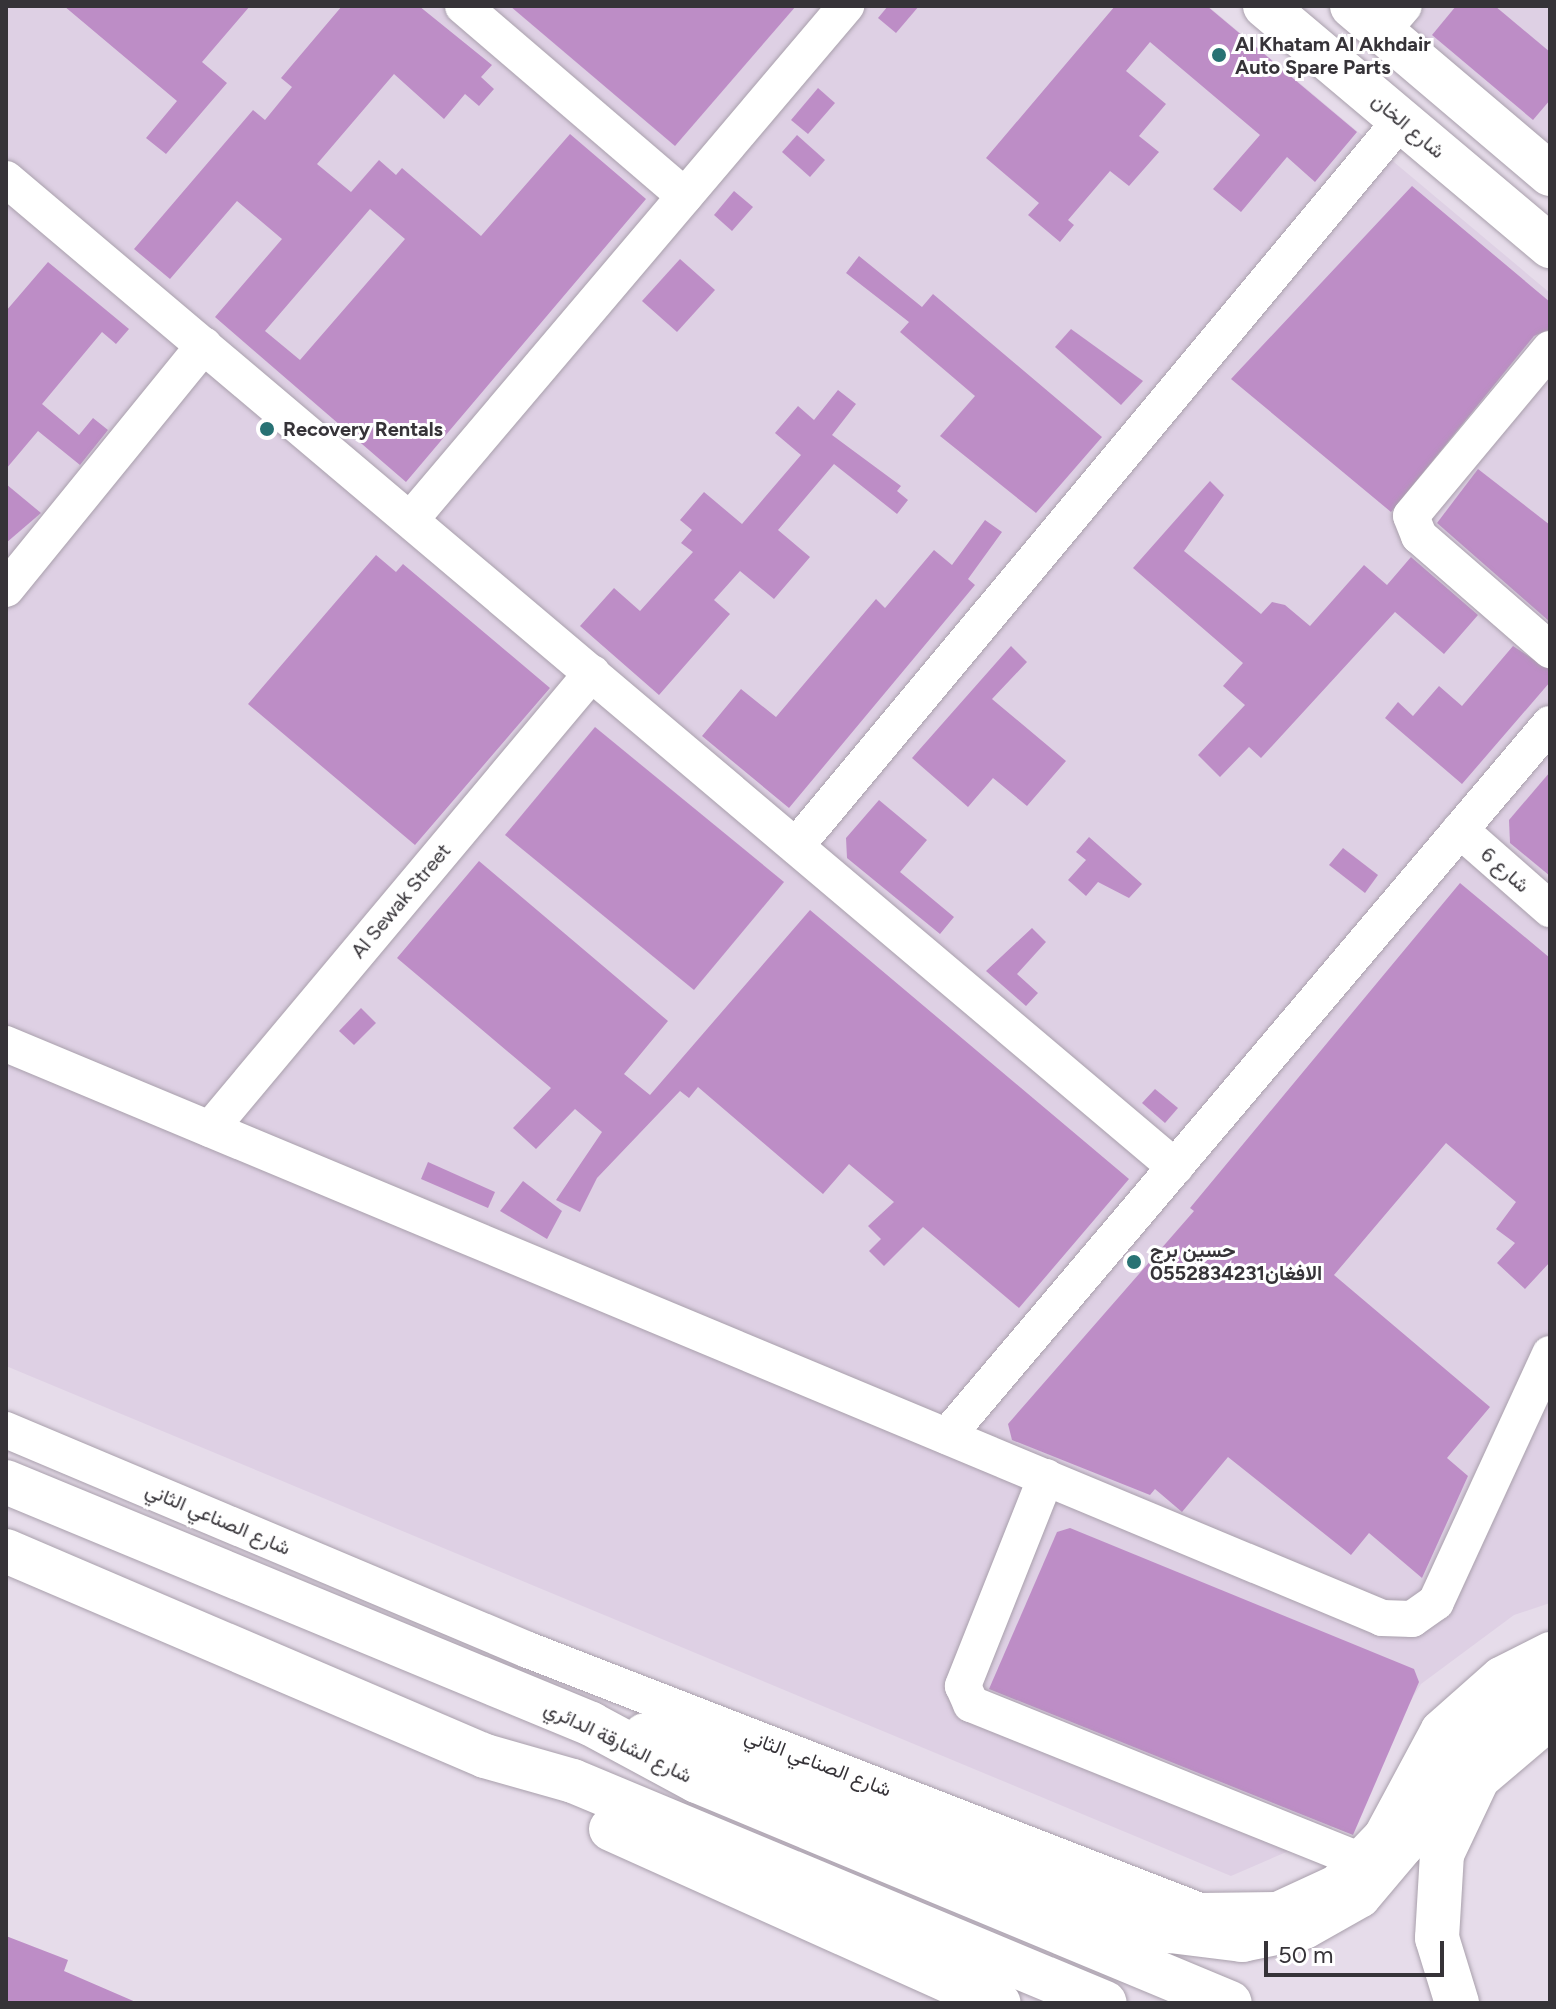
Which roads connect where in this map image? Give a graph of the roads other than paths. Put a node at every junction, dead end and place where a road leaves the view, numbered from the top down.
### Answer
1 (463, 6) edge
2 (1265, 6) edge
3 (841, 8) edge
4 (1379, 14) edge
5 (1401, 120) junction
6 (1550, 174) edge
7 (6, 179) edge
8 (685, 196) junction
9 (1550, 246) edge
10 (204, 345) junction
11 (1550, 349) edge
12 (411, 519) junction
13 (6, 589) edge
14 (1550, 650) edge
15 (592, 673) junction
16 (1550, 724) edge
17 (1460, 830) junction
18 (796, 846) junction
19 (1550, 909) edge
20 (6, 1044) edge
21 (210, 1129) junction
22 (1175, 1167) junction
23 (1550, 1354) edge
24 (6, 1430) edge
25 (947, 1436) junction
26 (1046, 1477) junction
27 (6, 1482) edge
28 (6, 1551) edge
29 (1550, 1650) edge
30 (1550, 1675) edge
31 (1550, 1717) edge
32 (591, 1724) junction
33 (485, 1756) junction
34 (1361, 1861) junction
35 (999, 2003) edge
36 (1105, 2003) edge
37 (1230, 2003) edge
38 (1457, 2003) edge

1 - 8 street
2 - 5 main road, شارع الخان
3 - 8 street
4 - 6 main road
5 - 9 main road, شارع الخان
5 - 18 street
7 - 10 street
8 - 12 street
10 - 12 street
10 - 13 street
11 - 14 street
12 - 15 street
15 - 18 street
15 - 21 street, Al Sewak Street
16 - 17 street
17 - 19 street, شارع 6
17 - 22 street
18 - 22 street
20 - 21 street
21 - 25 street
22 - 25 street
23 - 26 street
24 - 34 street, شارع الصناعي الثاني
25 - 26 street
26 - 34 street
27 - 32 main road, شارع الشارقة الدائري
28 - 33 main road
29 - 34 street, شارع الصناعي الثاني
30 - 32 main road
31 - 38 main road
32 - 37 main road, شارع الشارقة الدائري
33 - 35 main road
33 - 36 main road

